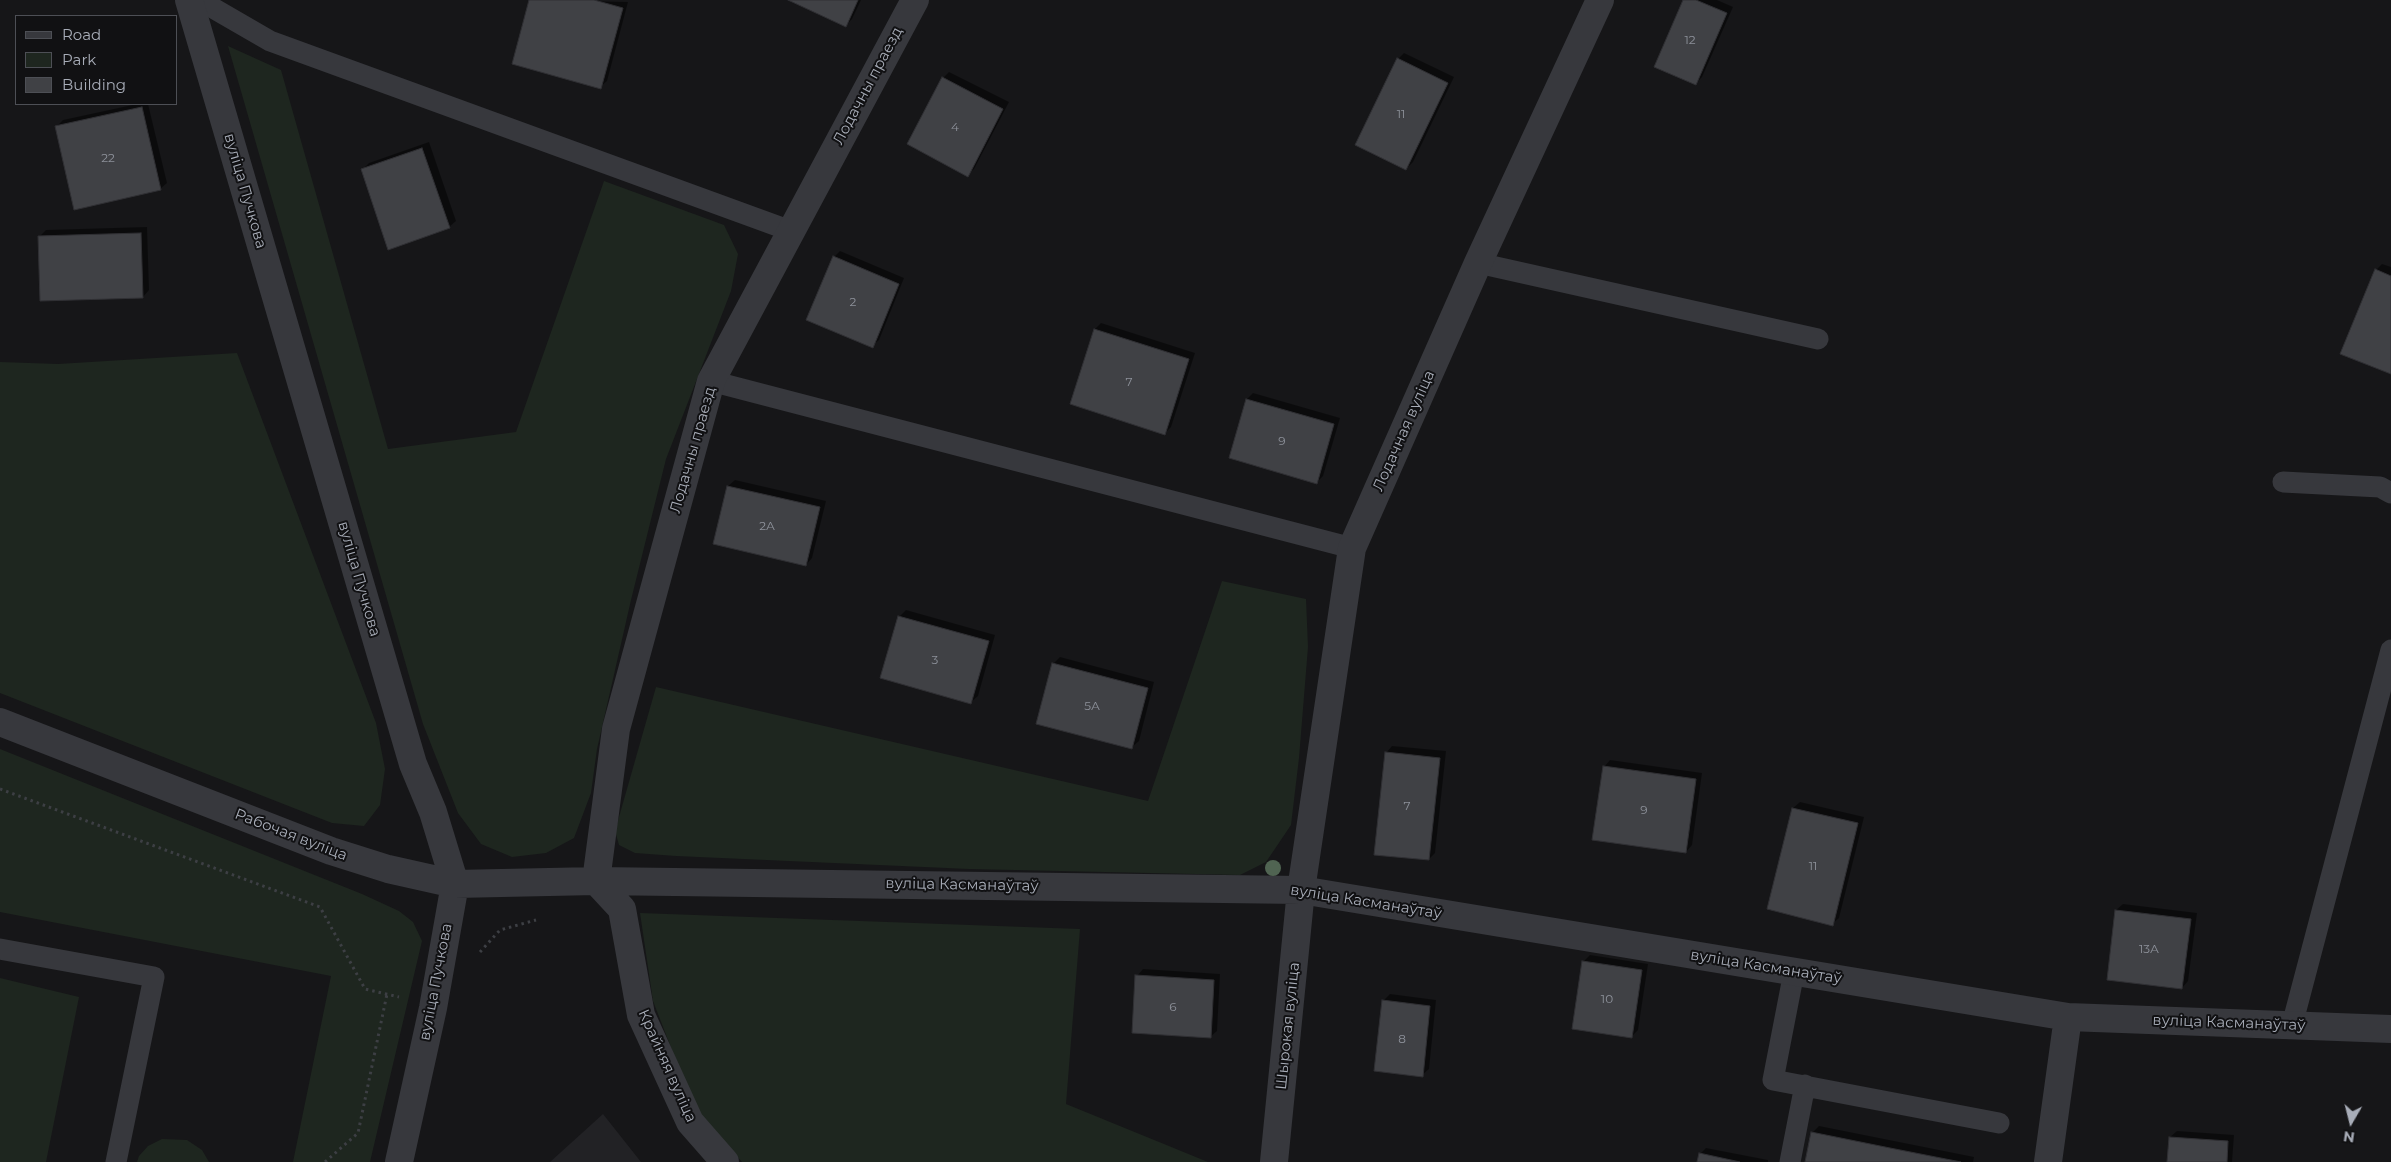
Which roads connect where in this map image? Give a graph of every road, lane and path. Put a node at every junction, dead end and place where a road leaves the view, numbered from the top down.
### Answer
1 (189, 0) edge
2 (199, 0) edge
3 (915, 0) edge
4 (1600, 0) edge
5 (791, 231) junction
6 (1478, 263) junction
7 (1818, 339) dead end
8 (711, 382) junction
9 (2284, 482) dead end
10 (2391, 493) edge
11 (1352, 548) junction
12 (2391, 650) edge
13 (0, 722) edge
14 (0, 789) edge
15 (596, 880) junction
16 (455, 884) junction
17 (1301, 890) junction
18 (538, 920) dead end
19 (0, 948) edge
20 (474, 959) dead end
21 (1794, 972) junction
22 (387, 994) junction
23 (434, 1002) junction
24 (2068, 1017) junction
25 (2292, 1025) junction
26 (2391, 1029) edge
27 (1805, 1086) junction
28 (1999, 1124) dead end
29 (116, 1162) edge
30 (325, 1162) edge
31 (399, 1162) edge
32 (725, 1162) edge
33 (1274, 1162) edge
34 (1790, 1162) edge
35 (2048, 1162) edge

1 - 16 street, вуліца Пучкова
2 - 5 lane
3 - 5 street, Лодачны праезд
4 - 6 street, Лодачная вуліца
5 - 8 street, Лодачны праезд
6 - 7 lane
6 - 11 street, Лодачная вуліца
8 - 11 lane
8 - 15 street, Лодачны праезд
9 - 10 lane
11 - 17 street, Лодачная вуліца
12 - 25 lane
13 - 16 street, Рабочая вуліца
14 - 22 path
15 - 16 street, Рабочая вуліца
15 - 17 street, вуліца Касманаўтаў
15 - 32 street, Крайняя вуліца
16 - 23 street, вуліца Пучкова
17 - 21 street, вуліца Касманаўтаў
17 - 33 street, Шырокая вуліца
18 - 20 path
19 - 29 lane
21 - 24 street, вуліца Касманаўтаў
21 - 27 lane
22 - 23 path
22 - 30 path
23 - 31 street, вуліца Пучкова
24 - 25 street, вуліца Касманаўтаў
24 - 35 street
25 - 26 street, вуліца Касманаўтаў
27 - 28 lane
27 - 34 lane

